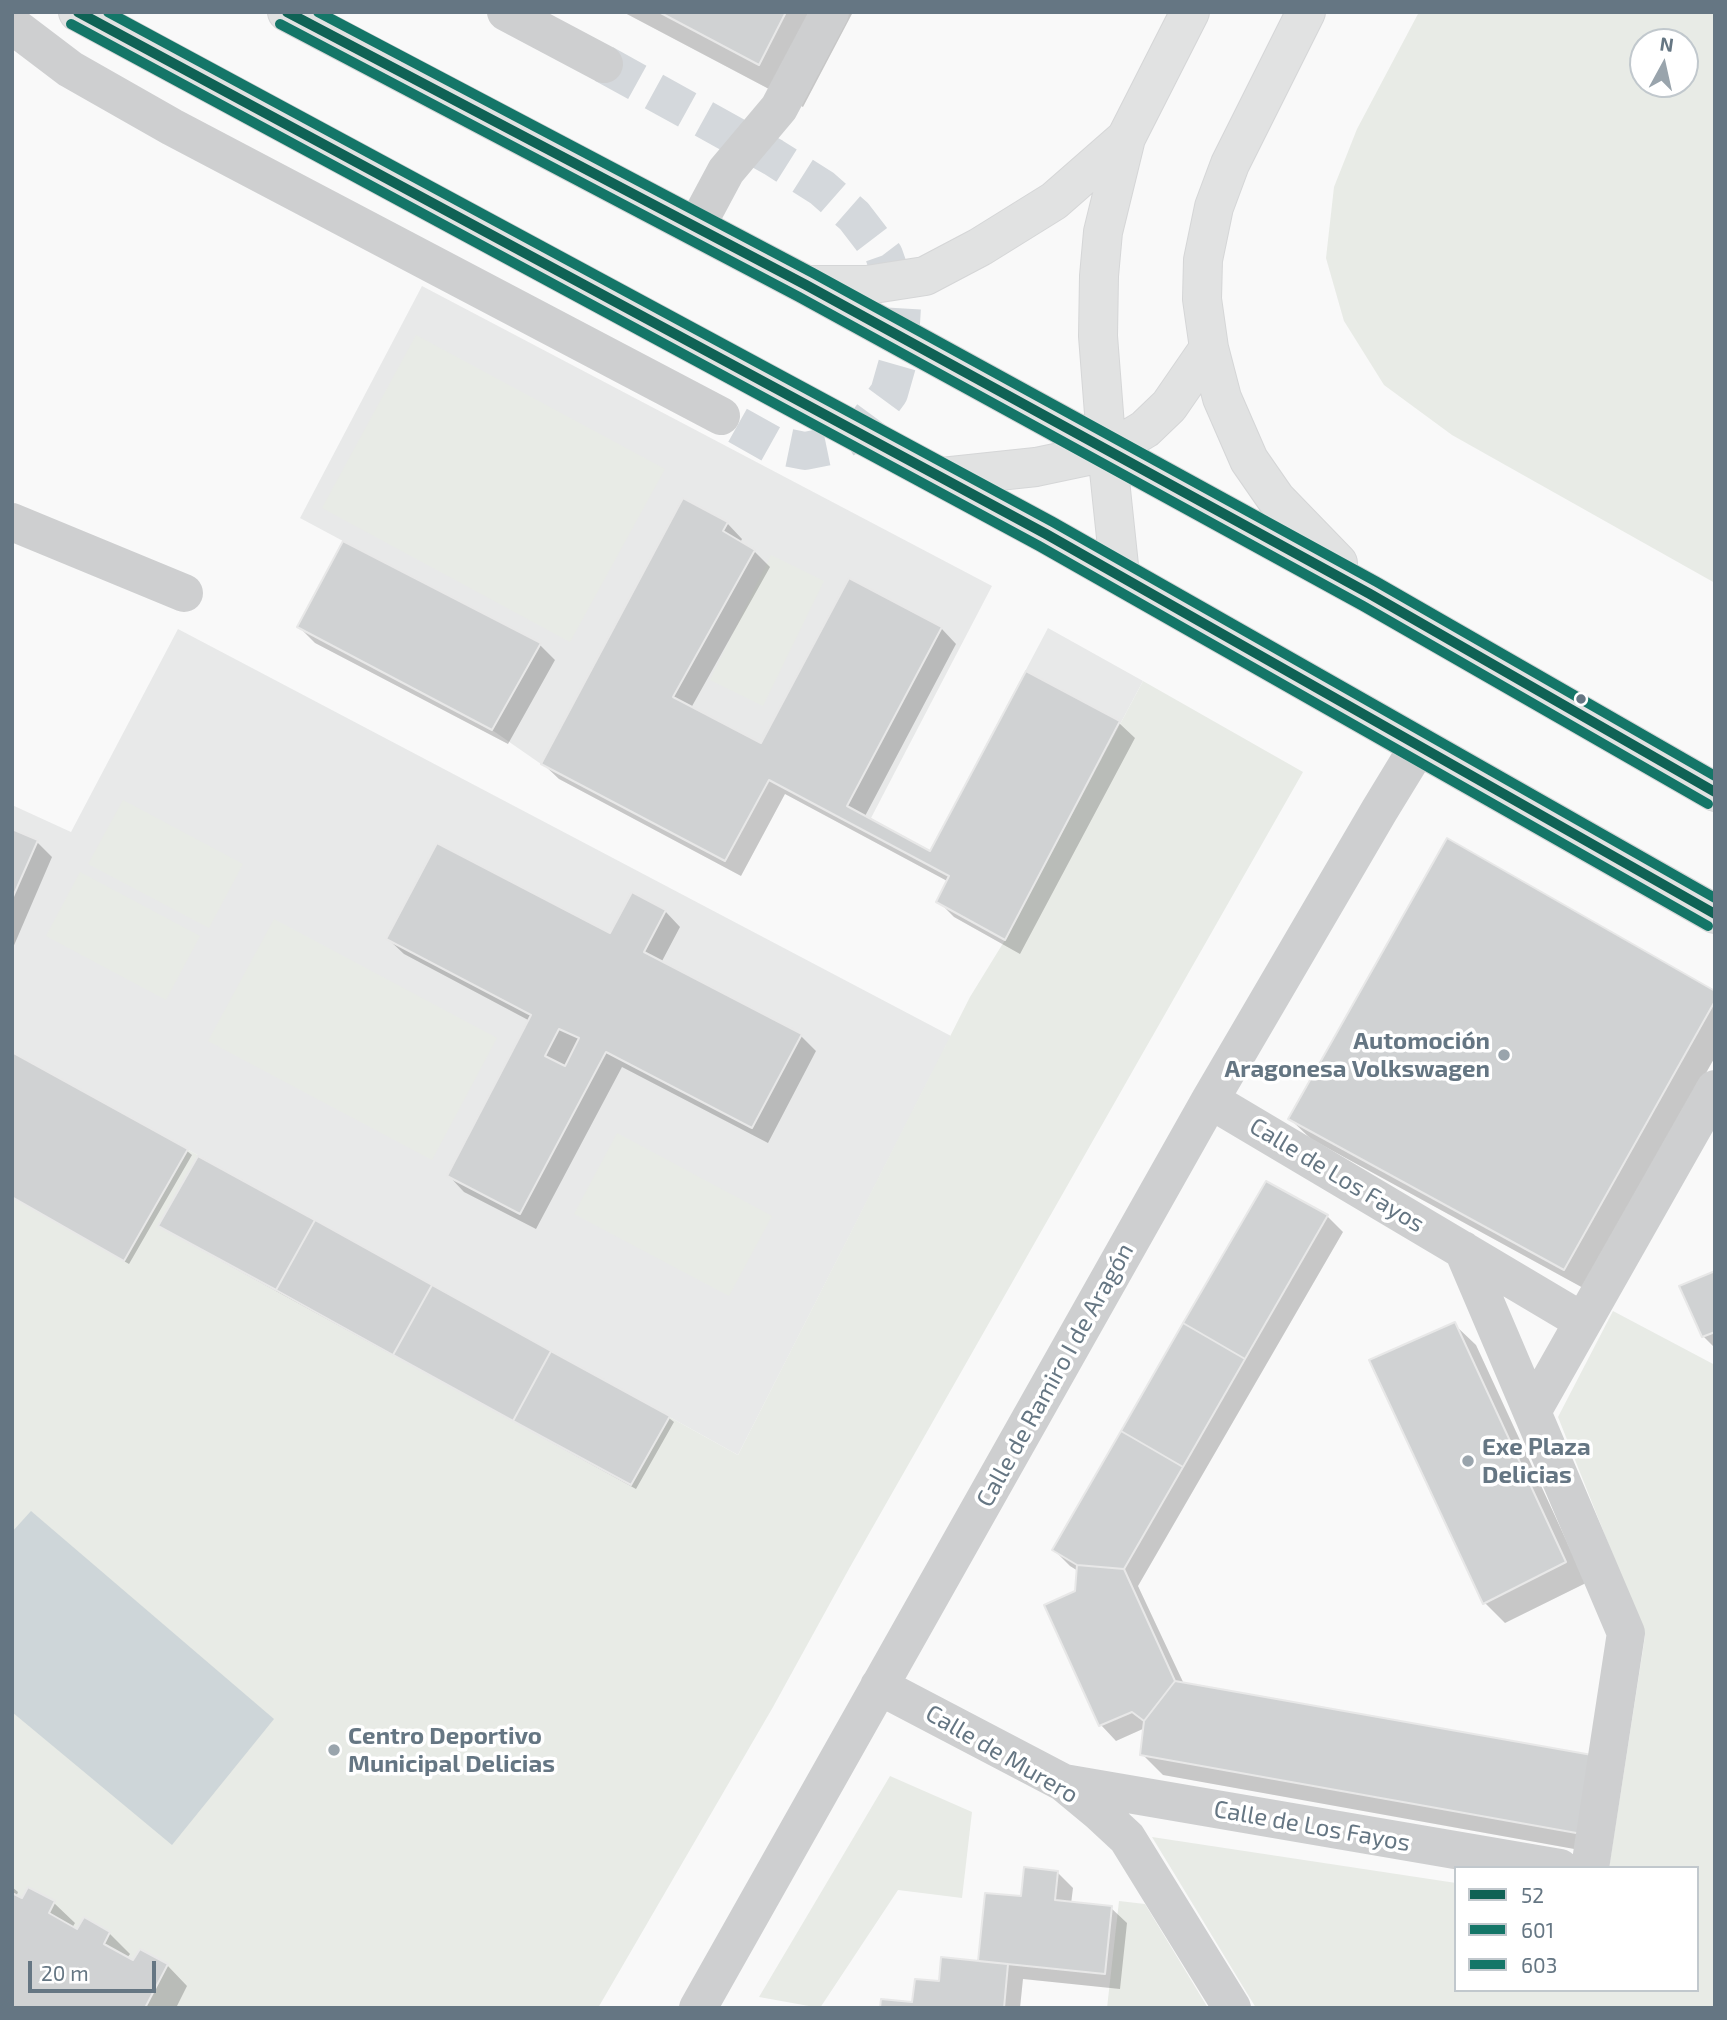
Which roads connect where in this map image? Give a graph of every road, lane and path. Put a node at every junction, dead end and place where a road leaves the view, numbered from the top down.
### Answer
1 (78, 12) edge
2 (287, 12) edge
3 (506, 12) edge
4 (830, 12) edge
5 (1190, 12) edge
6 (1306, 12) edge
7 (12, 25) edge
8 (604, 64) tunnel mouth
9 (1126, 138) junction
10 (696, 227) junction
11 (806, 285) junction
12 (1209, 348) junction
13 (721, 416) tunnel mouth
14 (1107, 452) junction
15 (942, 477) junction
16 (12, 522) edge
17 (1120, 575) junction
18 (184, 593) dead end
19 (1370, 594) junction
20 (1419, 747) junction
21 (1715, 792) edge
22 (1715, 914) edge
23 (1715, 1088) edge
24 (1210, 1100) junction
25 (1464, 1250) junction
26 (1582, 1321) junction
27 (1532, 1412) junction
28 (879, 1685) junction
29 (1064, 1783) junction
30 (1548, 1866) edge
31 (1590, 1866) edge
32 (698, 2008) edge
33 (1232, 2008) edge

1 - 15 main road
2 - 10 main road
3 - 8 street
4 - 10 street
5 - 9 main road
6 - 12 main road
7 - 13 street
9 - 11 main road
9 - 14 main road
10 - 11 main road
11 - 14 main road
12 - 14 main road
12 - 19 main road
14 - 15 main road
14 - 17 main road
14 - 19 main road
15 - 17 main road
16 - 18 street
17 - 20 main road
19 - 21 main road
20 - 22 main road
20 - 24 street, Calle de Ramiro I de Aragón
23 - 26 street
24 - 25 street, Calle de Los Fayos
24 - 28 street, Calle de Ramiro I de Aragón
25 - 26 street, Calle de Los Fayos
25 - 27 street
26 - 27 street
27 - 31 street
28 - 29 street, Calle de Murero
28 - 32 street, Calle de Ramiro I de Aragón
29 - 30 street, Calle de Los Fayos
29 - 33 street, Calle de Murero

